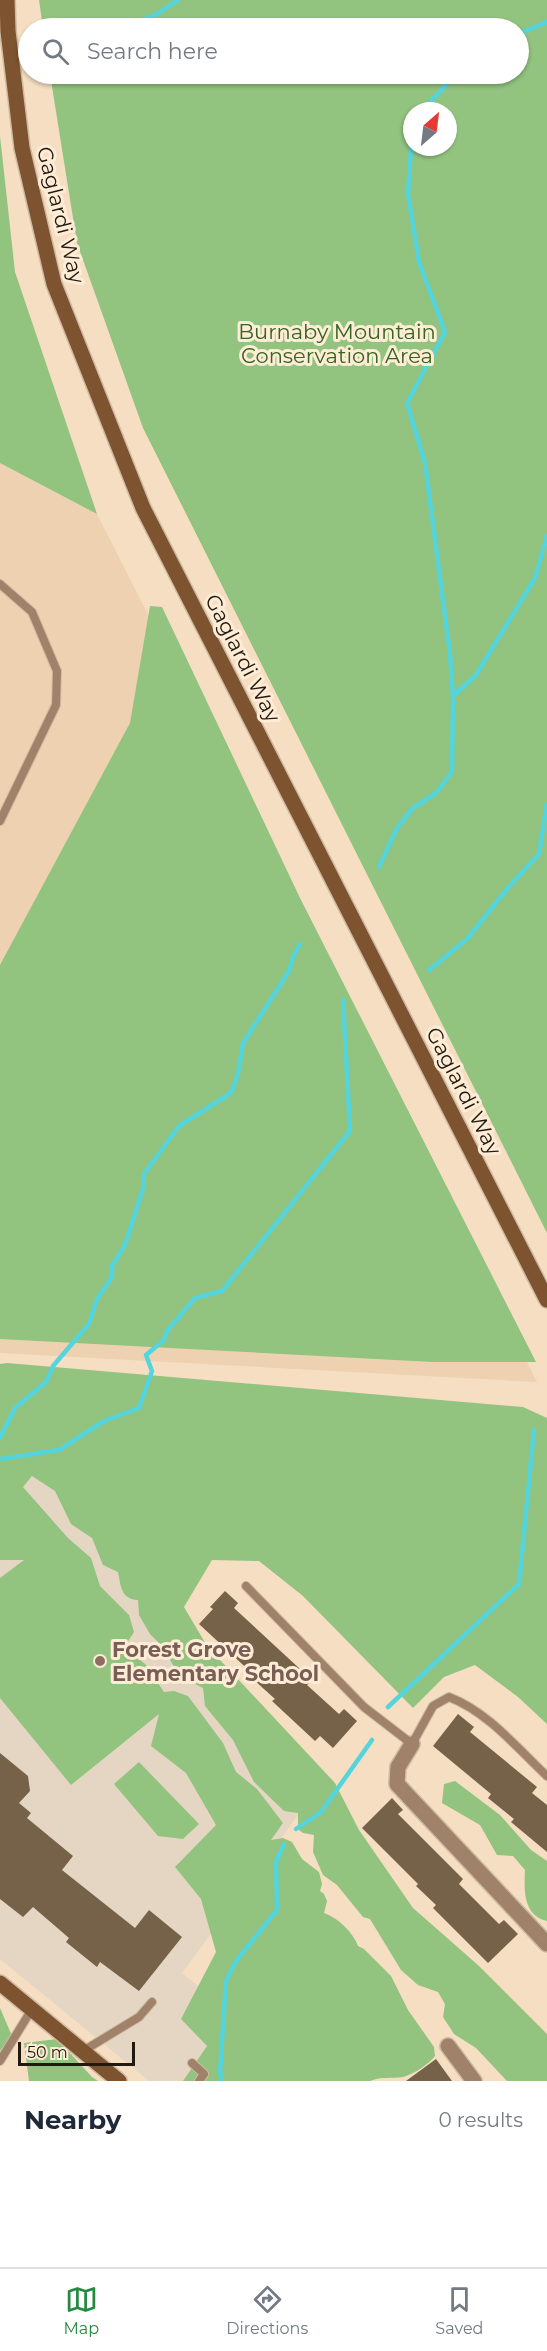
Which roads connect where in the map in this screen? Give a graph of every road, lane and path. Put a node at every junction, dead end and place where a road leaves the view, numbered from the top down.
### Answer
1 (7, 0) edge
2 (0, 584) edge
3 (0, 821) edge
4 (547, 1300) edge
5 (246, 1586) dead end
6 (412, 1744) junction
7 (547, 1776) edge
8 (547, 1944) edge
9 (0, 1983) edge
10 (152, 2002) dead end
11 (32, 2009) junction
12 (448, 2046) dead end
13 (83, 2051) junction
14 (0, 2061) edge
15 (192, 2063) dead end
16 (119, 2081) edge
17 (199, 2081) edge
18 (474, 2081) edge

1 - 4 main road, Gaglardi Way
2 - 3 lane
5 - 6 lane
6 - 7 lane
6 - 8 street
9 - 11 main road
10 - 13 lane
11 - 13 main road
11 - 14 lane
12 - 18 street
13 - 16 main road
15 - 17 lane

